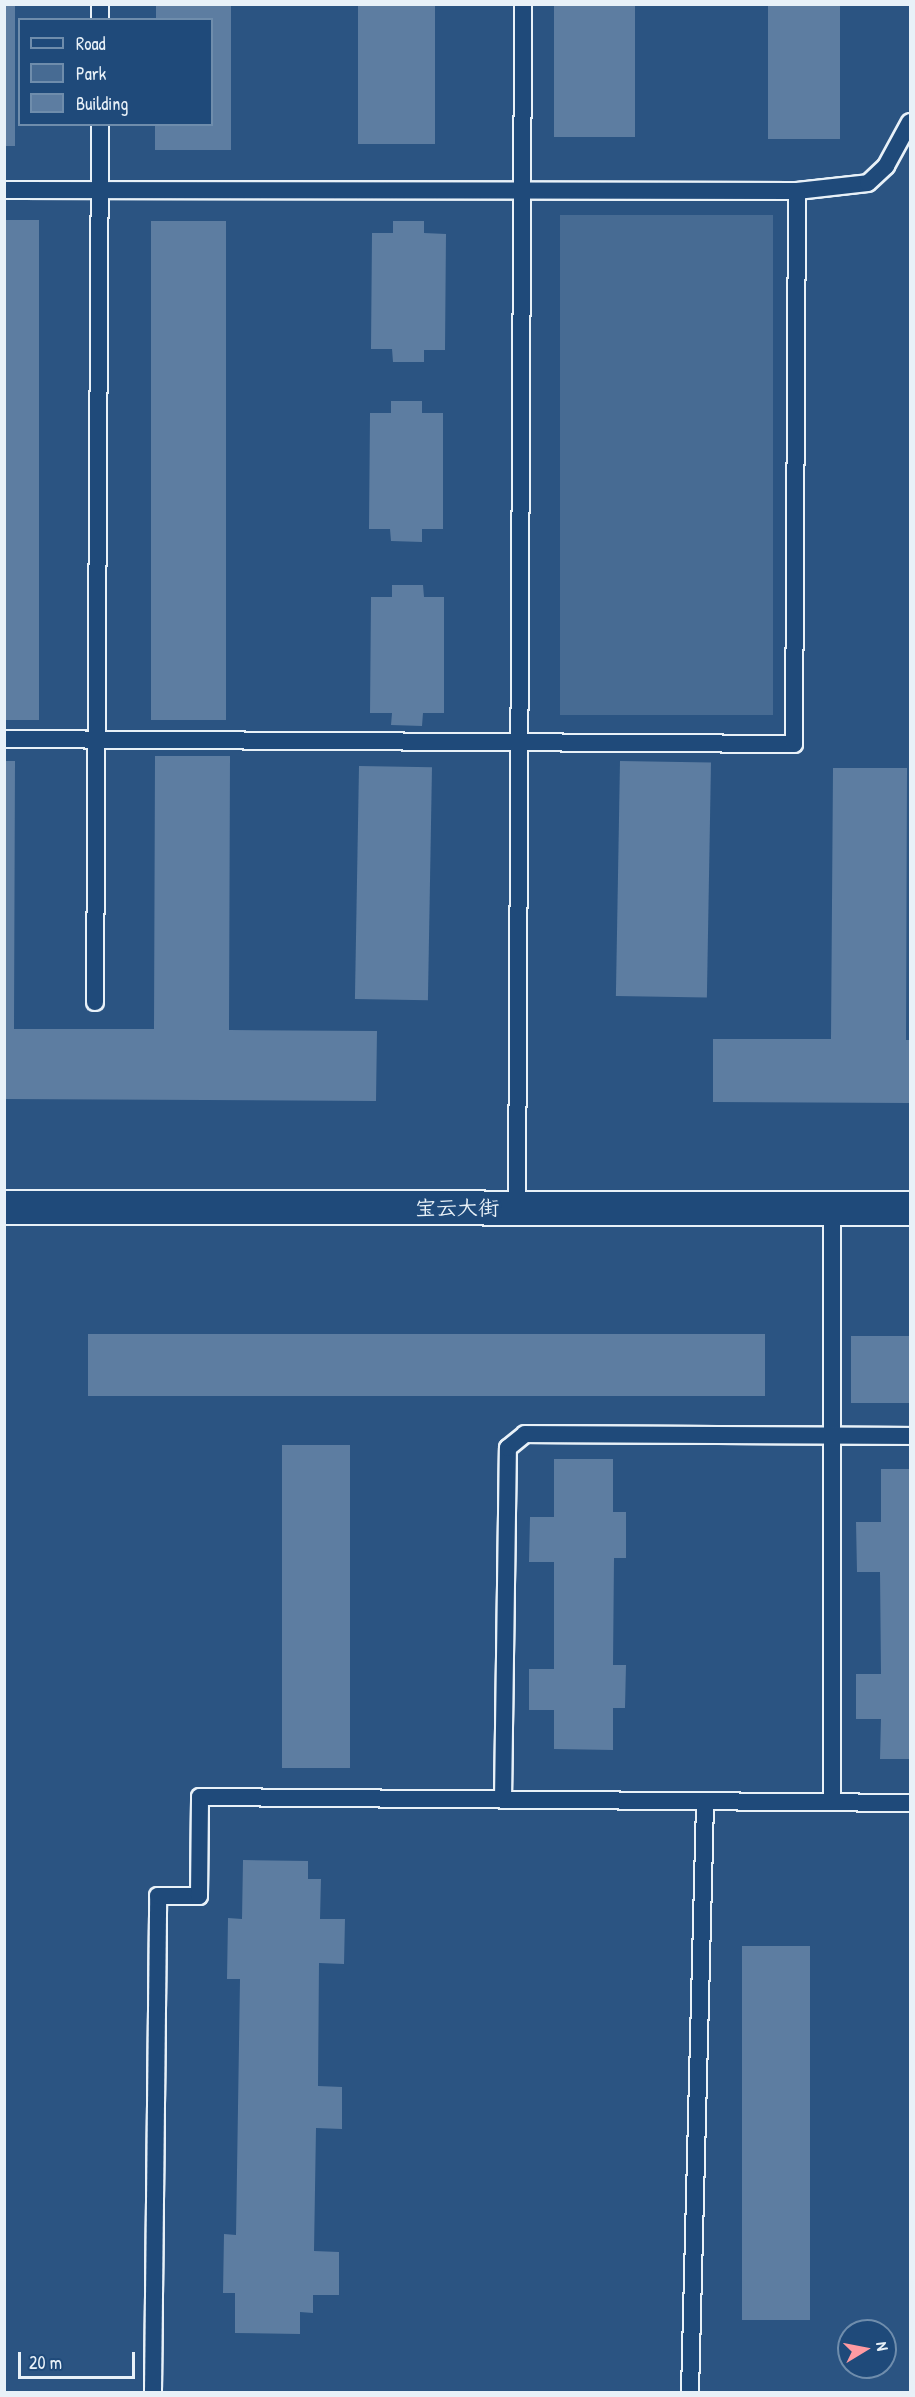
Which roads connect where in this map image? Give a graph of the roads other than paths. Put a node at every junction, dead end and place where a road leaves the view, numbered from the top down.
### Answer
1 (523, 4) edge
2 (910, 122) edge
3 (100, 126) edge
4 (4, 190) edge
5 (99, 190) junction
6 (797, 191) junction
7 (522, 192) junction
8 (4, 739) edge
9 (96, 740) junction
10 (519, 743) junction
11 (95, 1002) dead end
12 (4, 1207) edge
13 (517, 1208) junction
14 (832, 1208) junction
15 (910, 1208) edge
16 (832, 1436) junction
17 (910, 1436) edge
18 (503, 1800) junction
19 (705, 1802) junction
20 (832, 1803) junction
21 (910, 1803) edge
22 (153, 2392) edge
23 (690, 2392) edge

1 - 7 lane
2 - 6 lane
3 - 5 lane
4 - 5 lane
5 - 7 lane
5 - 9 lane
6 - 7 lane
6 - 10 lane
7 - 10 lane
8 - 9 lane
9 - 10 lane
9 - 11 lane
10 - 13 lane
12 - 13 street, 宝云大街
13 - 14 street, 宝云大街
14 - 15 street, 宝云大街
14 - 16 lane
16 - 17 lane
16 - 18 lane
16 - 20 lane
18 - 19 lane
18 - 22 lane
19 - 20 lane
19 - 23 lane
20 - 21 lane

